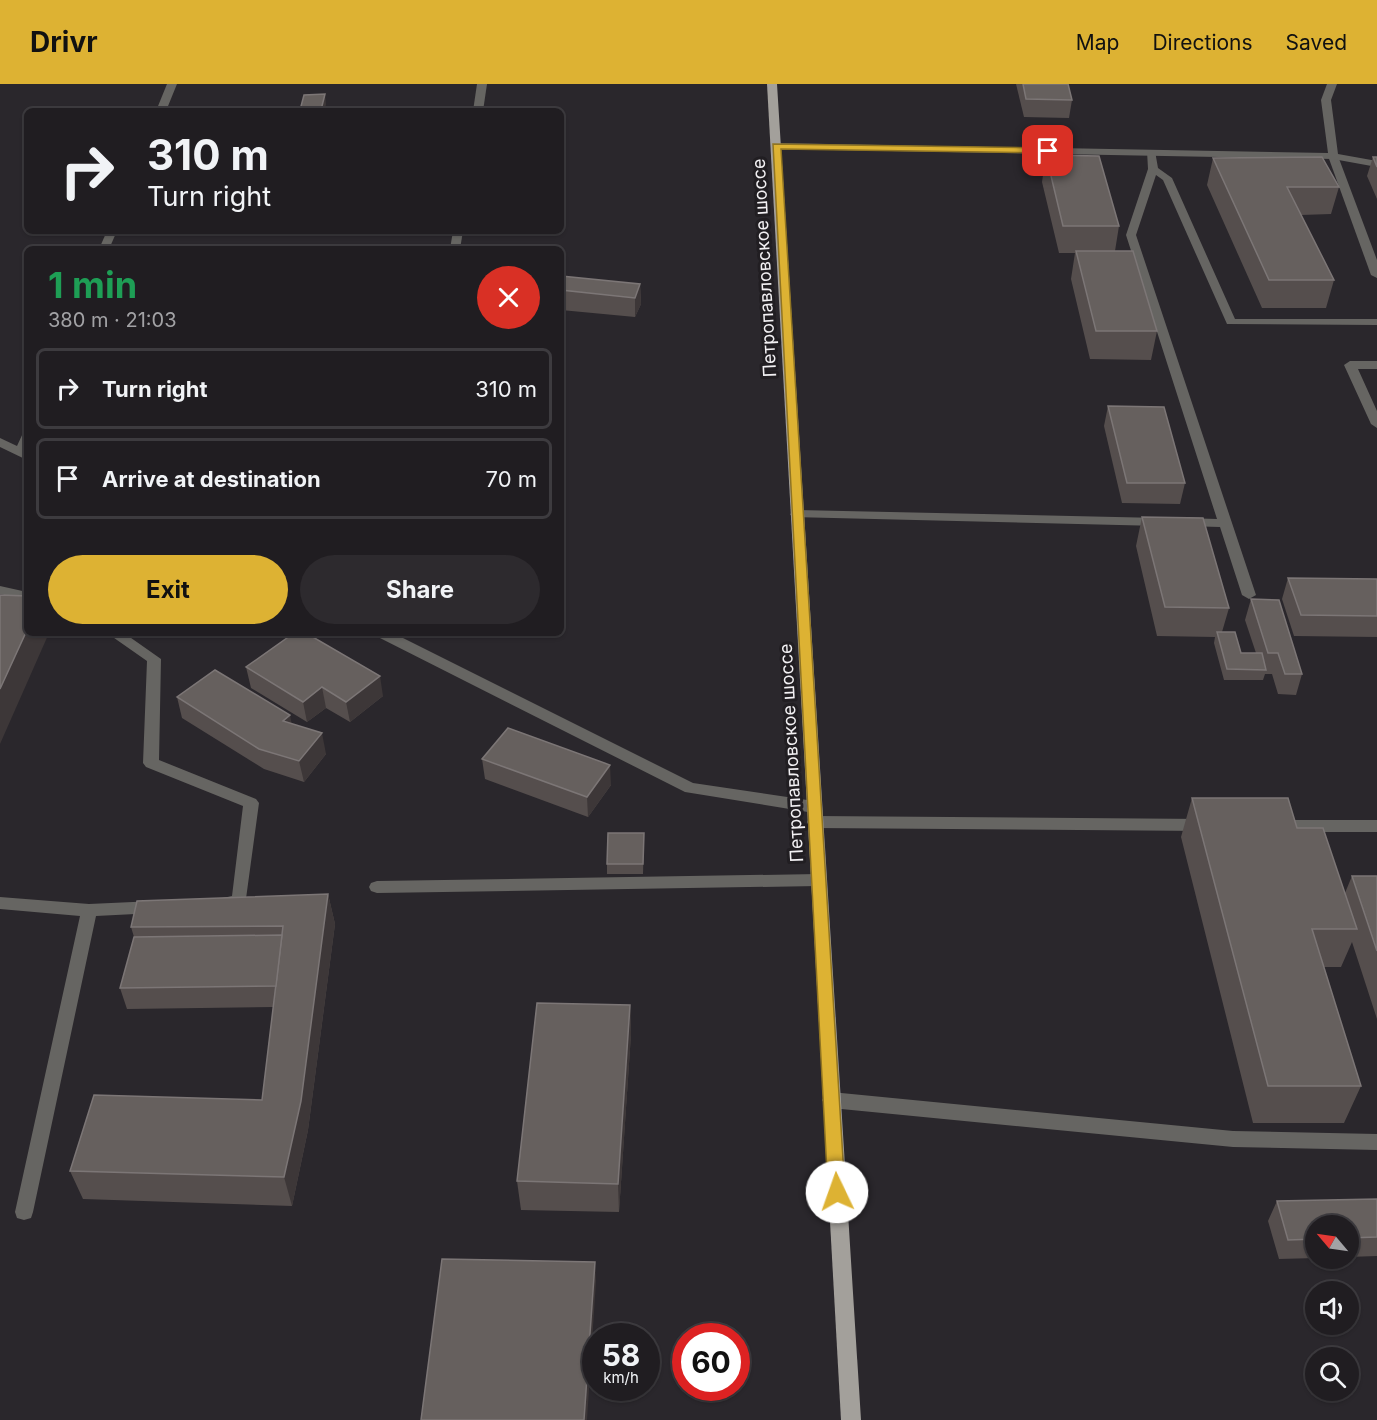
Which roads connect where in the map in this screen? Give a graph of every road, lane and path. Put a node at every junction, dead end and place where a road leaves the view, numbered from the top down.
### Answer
1 (172, 84) edge
2 (482, 84) edge
3 (772, 84) edge
4 (1332, 84) edge
5 (162, 108) edge
6 (478, 108) edge
7 (776, 146) junction
8 (1151, 153) junction
9 (1333, 156) junction
10 (1377, 164) edge
11 (1153, 169) junction
12 (1377, 275) edge
13 (1377, 322) edge
14 (1377, 365) edge
15 (1377, 424) edge
16 (0, 442) edge
17 (24, 454) edge
18 (797, 514) junction
19 (1226, 523) junction
20 (0, 590) edge
21 (24, 595) edge
22 (1249, 595) dead end
23 (119, 636) edge
24 (387, 636) edge
25 (814, 814) junction
26 (1215, 825) edge
27 (1261, 826) edge
28 (1377, 826) edge
29 (818, 880) junction
30 (377, 887) dead end
31 (0, 903) edge
32 (205, 904) edge
33 (170, 906) edge
34 (89, 910) junction
35 (831, 1100) junction
36 (1377, 1142) edge
37 (24, 1212) dead end
38 (851, 1420) edge

1 - 5 street
2 - 6 street
3 - 7 main road, Петропавловское шоссе
4 - 9 street
7 - 8 street
7 - 18 main road, Петропавловское шоссе
8 - 9 street
8 - 11 street
9 - 10 street
9 - 12 street
11 - 13 street
11 - 19 street
14 - 15 street
16 - 17 street
18 - 19 street
18 - 25 main road, Петропавловское шоссе
19 - 22 street
20 - 21 street
23 - 32 street
24 - 25 street
25 - 26 street
25 - 29 main road, Петропавловское шоссе
27 - 28 street
29 - 30 street
29 - 35 main road, Петропавловское шоссе
31 - 34 street
33 - 34 street
34 - 37 street
35 - 36 street
35 - 38 main road, Петропавловское шоссе

